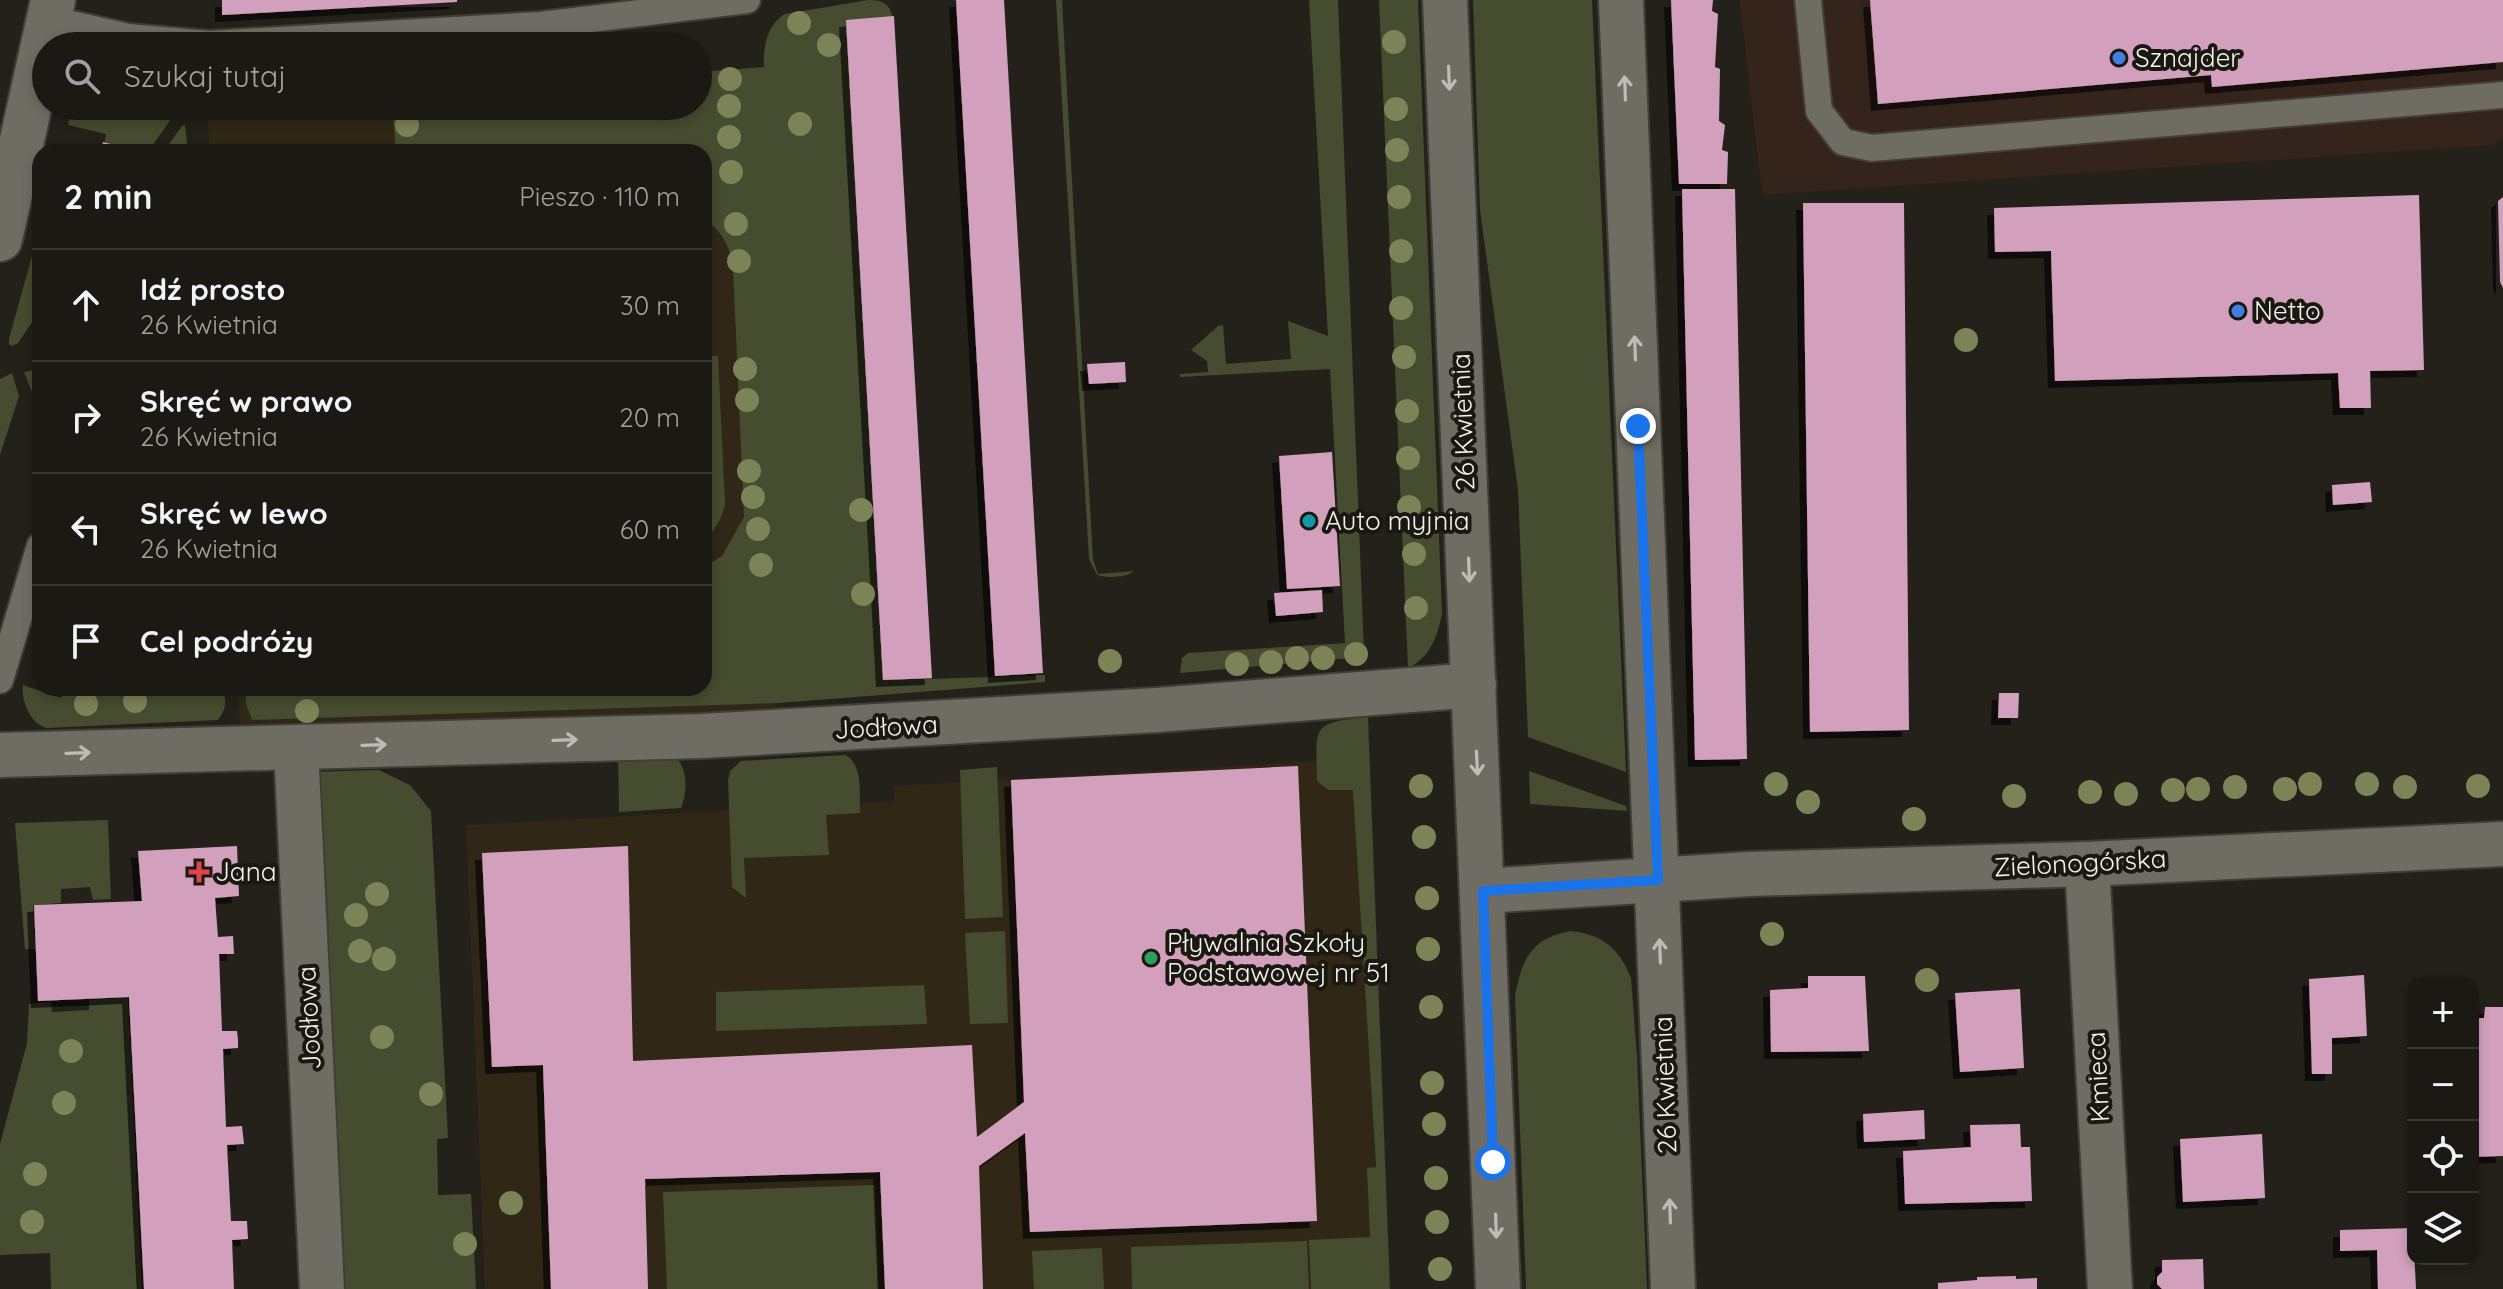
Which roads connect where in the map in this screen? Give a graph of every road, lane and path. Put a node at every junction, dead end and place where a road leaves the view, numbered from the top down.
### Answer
1 (747, 0) edge
2 (1445, 0) edge
3 (1621, 0) edge
4 (1808, 0) edge
5 (51, 10) edge
6 (46, 32) edge
7 (114, 32) edge
8 (419, 32) edge
9 (32, 95) edge
10 (2503, 95) edge
11 (0, 239) edge
12 (32, 573) edge
13 (0, 680) edge
14 (1474, 685) junction
15 (296, 748) junction
16 (0, 755) edge
17 (2503, 844) edge
18 (2087, 864) junction
19 (1658, 880) junction
20 (1483, 891) junction
21 (322, 1289) edge
22 (1498, 1289) edge
23 (1673, 1289) edge
24 (2110, 1289) edge

1 - 8 lane
2 -> 14 street, 26 Kwietnia
19 -> 3 street, 26 Kwietnia
4 - 10 lane
5 - 6 street
5 - 7 lane
9 - 11 street
12 - 13 lane
15 -> 14 street, Jodłowa
14 -> 20 street, 26 Kwietnia
16 -> 15 street, Jodłowa
15 - 21 street, Jodłowa
17 - 18 street, Zielonogórska
18 - 19 street, Zielonogórska
18 - 24 street, Kmieca
19 - 20 street
23 -> 19 street, 26 Kwietnia
20 -> 22 street, 26 Kwietnia

